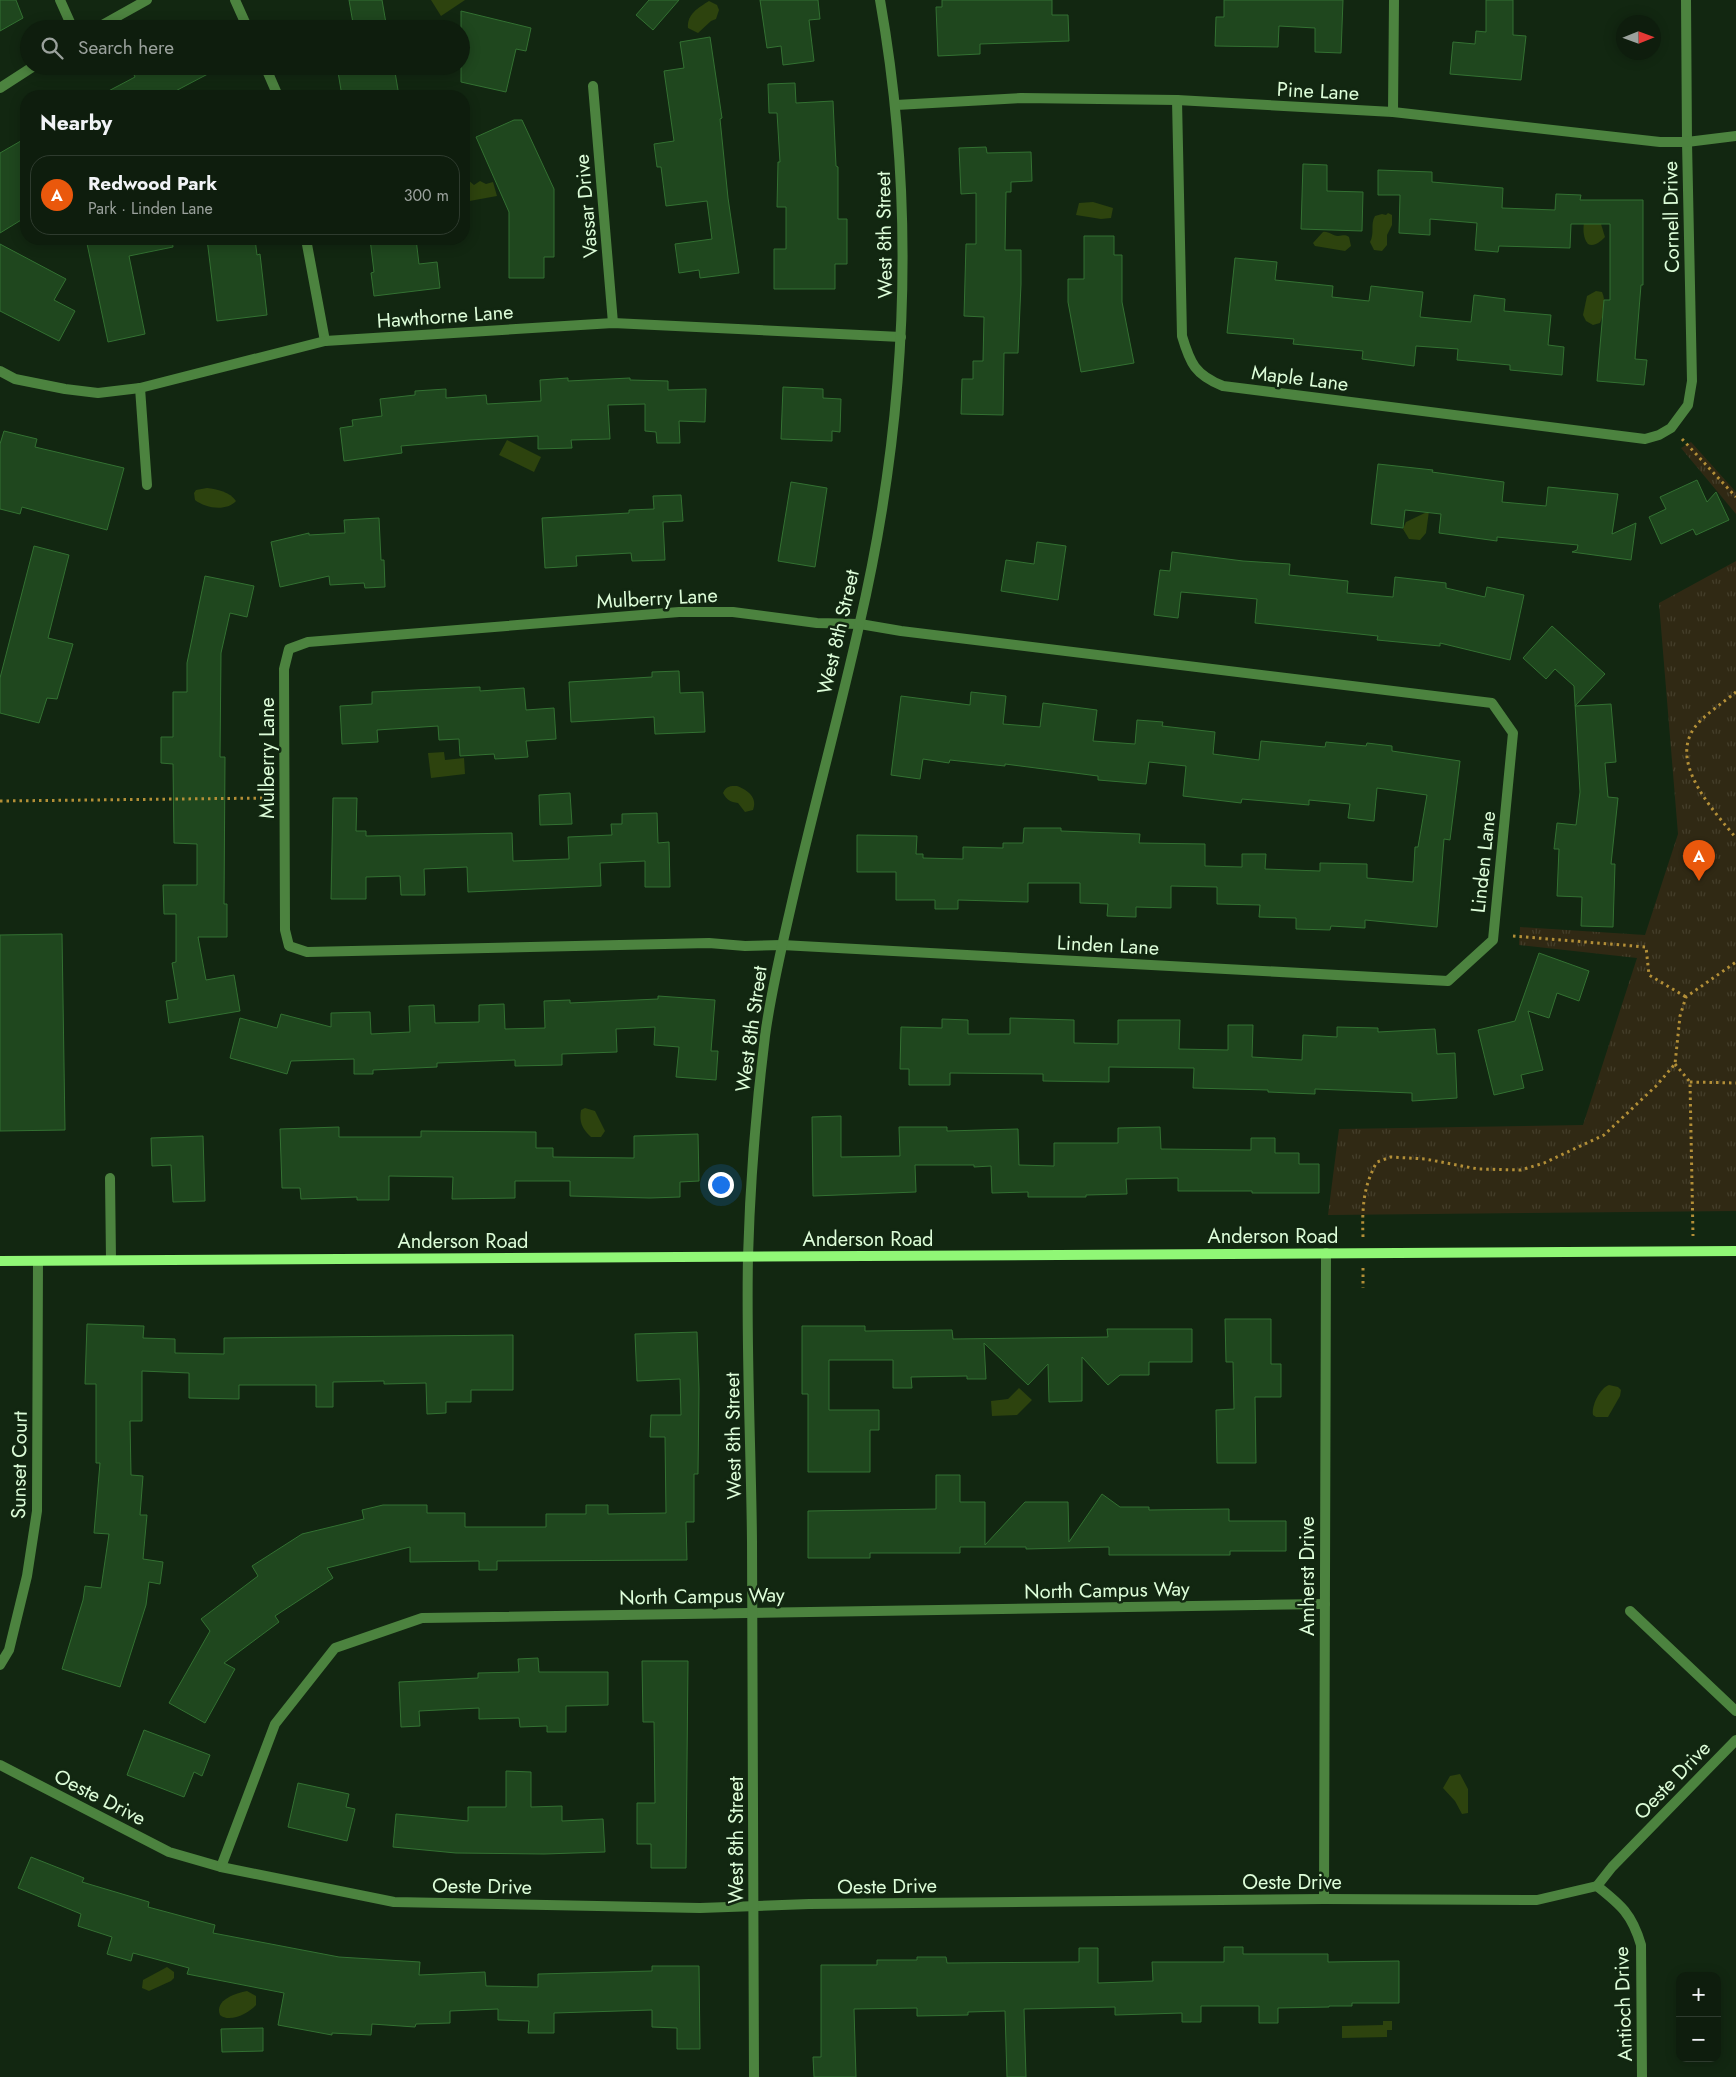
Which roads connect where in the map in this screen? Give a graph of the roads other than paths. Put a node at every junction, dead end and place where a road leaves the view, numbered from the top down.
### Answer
1 (60, 0) edge
2 (147, 0) edge
3 (235, 0) edge
4 (880, 0) edge
5 (1394, 0) edge
6 (1686, 0) edge
7 (69, 20) edge
8 (111, 20) edge
9 (244, 20) edge
10 (20, 75) edge
11 (269, 75) edge
12 (593, 86) dead end
13 (0, 88) edge
14 (275, 90) edge
15 (1177, 100) junction
16 (896, 105) junction
17 (1393, 112) junction
18 (1736, 136) edge
19 (1687, 142) junction
20 (307, 245) edge
21 (613, 323) junction
22 (901, 337) junction
23 (326, 341) junction
24 (0, 371) edge
25 (140, 388) junction
26 (1672, 428) joint
27 (146, 485) dead end
28 (860, 624) junction
29 (782, 945) junction
30 (110, 1178) dead end
31 (1736, 1251) edge
32 (1326, 1253) junction
33 (748, 1257) junction
34 (111, 1260) junction
35 (0, 1261) edge
36 (38, 1261) junction
37 (1325, 1604) junction
38 (1630, 1611) dead end
39 (753, 1613) junction
40 (0, 1665) edge
41 (1736, 1711) edge
42 (1736, 1740) edge
43 (0, 1765) edge
44 (221, 1867) junction
45 (1597, 1886) junction
46 (1324, 1899) junction
47 (754, 1906) junction
48 (754, 2077) edge
49 (1642, 2077) edge

1 - 7 street
2 - 8 street
3 - 9 street
4 - 16 street, West 8th Street
5 - 17 street
6 - 19 street, Cornell Drive
10 - 13 street
11 - 14 street
12 - 21 street, Vassar Drive
15 - 16 street, Pine Lane
15 - 17 street, Pine Lane
15 - 26 street, Maple Lane
16 - 22 street, West 8th Street
17 - 19 street, Pine Lane
18 - 19 street, Pine Lane
19 - 26 street, Cornell Drive
20 - 23 street
21 - 22 street, Hawthorne Lane
21 - 23 street, Hawthorne Lane
22 - 28 street, West 8th Street
23 - 25 street, Hawthorne Lane
24 - 25 street, Hawthorne Lane
25 - 27 street
28 - 29 street, West 8th Street
28 - 29 street, Mulberry Lane
28 - 29 street, Linden Lane
29 - 33 street, West 8th Street
30 - 34 street
31 - 32 main road, Anderson Road
32 - 33 main road, Anderson Road
32 - 37 street, Amherst Drive
33 - 34 main road, Anderson Road
33 - 39 street, West 8th Street
34 - 36 main road, Anderson Road
35 - 36 main road, Anderson Road
36 - 40 street, Sunset Court
37 - 39 street, North Campus Way
37 - 46 street, Amherst Drive
38 - 41 street
39 - 44 street, North Campus Way
39 - 47 street, West 8th Street
42 - 45 street, Oeste Drive
43 - 44 street, Oeste Drive
44 - 47 street, Oeste Drive
45 - 46 street, Oeste Drive
45 - 49 street, Antioch Drive
46 - 47 street, Oeste Drive
47 - 48 street, West 8th Street

